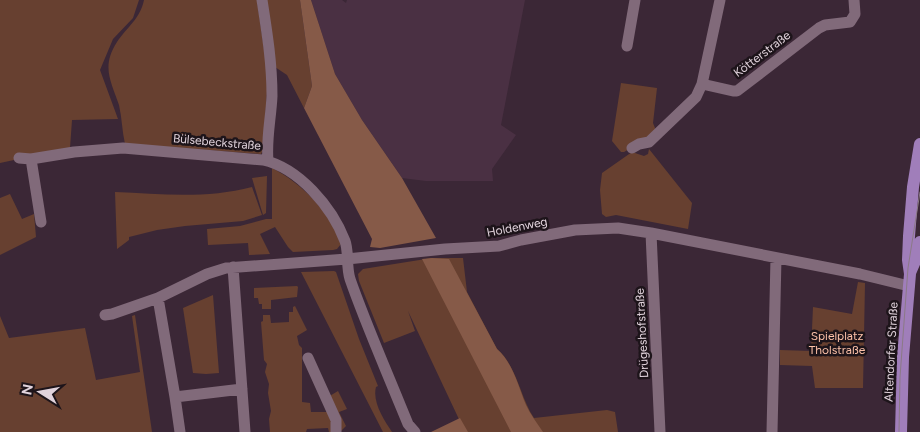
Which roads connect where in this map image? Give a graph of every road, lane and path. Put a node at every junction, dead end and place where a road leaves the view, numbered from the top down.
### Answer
1 (262, 0) edge
2 (635, 0) edge
3 (720, 0) edge
4 (854, 0) edge
5 (627, 46) dead end
6 (702, 84) junction
7 (920, 144) edge
8 (632, 148) dead end
9 (19, 158) dead end
10 (31, 159) junction
11 (919, 160) edge
12 (268, 161) junction
13 (42, 222) dead end
14 (651, 233) junction
15 (920, 242) edge
16 (776, 258) junction
17 (347, 260) junction
18 (233, 267) junction
19 (909, 280) junction
20 (158, 298) junction
21 (105, 315) dead end
22 (308, 358) dead end
23 (242, 389) junction
24 (175, 397) junction
25 (180, 432) edge
26 (245, 432) edge
27 (336, 432) edge
28 (415, 432) edge
29 (660, 432) edge
30 (772, 432) edge
31 (901, 432) edge

1 - 12 street
2 - 5 street
3 - 6 street
4 - 6 street, Kötterstraße
6 - 8 street
7 - 11 main road, Altendorfer Straße
9 - 10 street, Bülsebeckstraße
10 - 12 street, Bülsebeckstraße
10 - 13 street
11 - 19 main road, Altendorfer Straße
12 - 17 street, Bülsebeckstraße
14 - 16 street, Holdenweg
14 - 17 street, Holdenweg
14 - 29 street, Drügeshofstraße
15 - 19 main road, Altendorfer Straße
16 - 19 street, Holdenweg
16 - 30 street
17 - 18 street, Holdenweg
17 - 28 street, Bülsebeckstraße
18 - 20 street, Holdenweg
18 - 23 street
19 - 31 main road, Altendorfer Straße
20 - 21 street, Holdenweg
20 - 24 street
22 - 27 street
23 - 24 street
23 - 26 street
24 - 25 street

